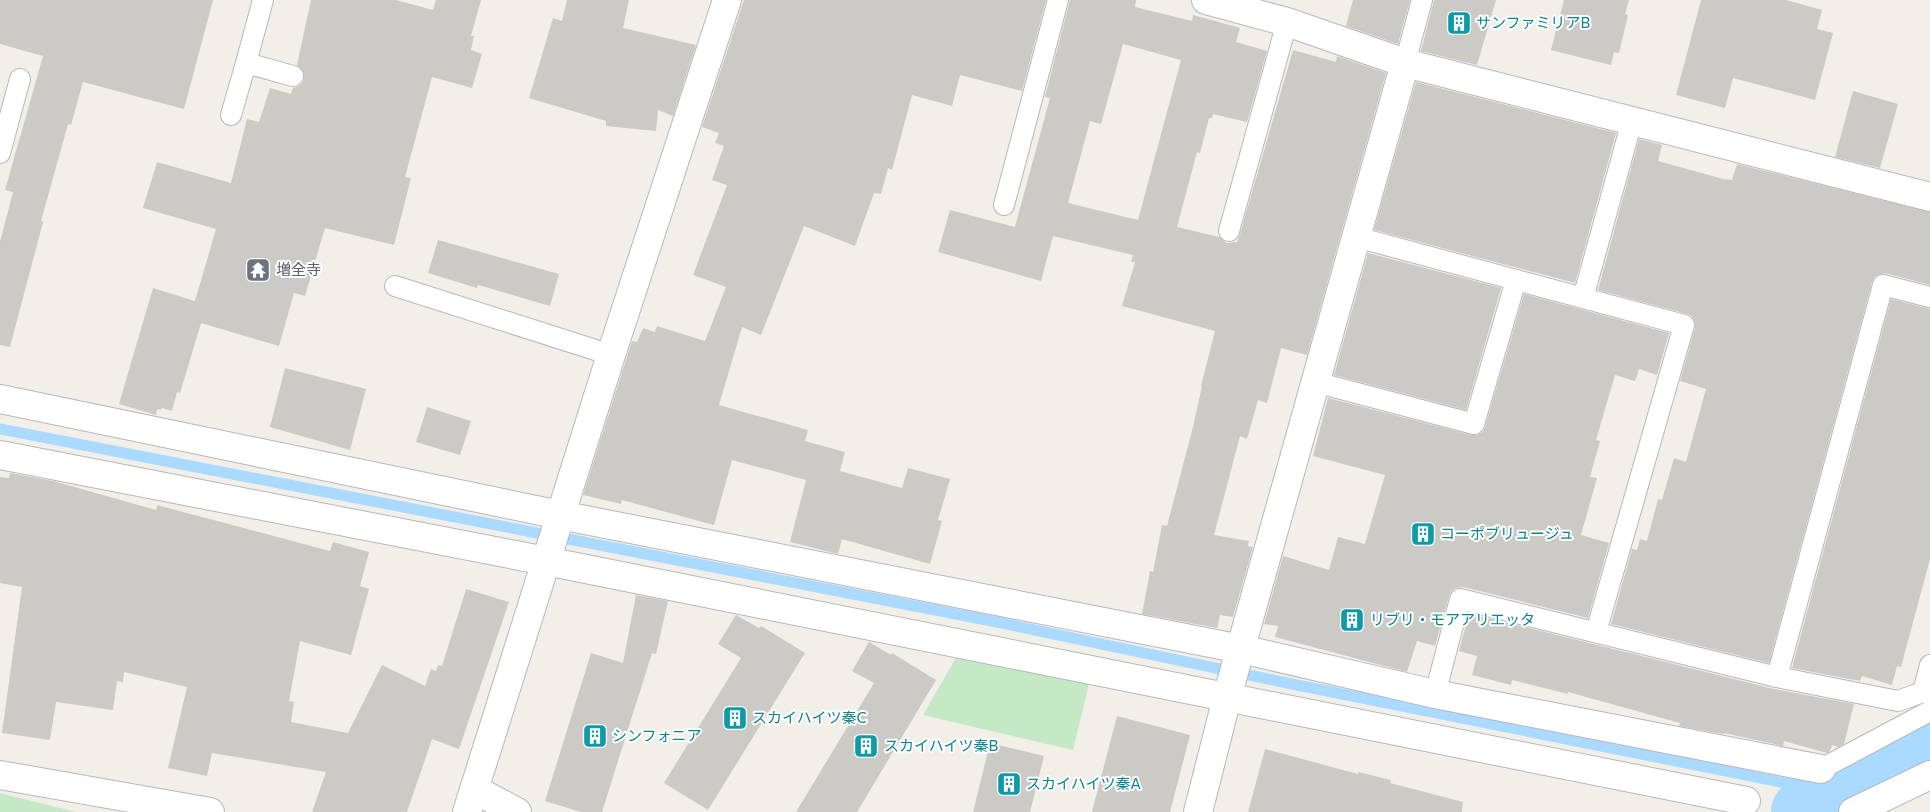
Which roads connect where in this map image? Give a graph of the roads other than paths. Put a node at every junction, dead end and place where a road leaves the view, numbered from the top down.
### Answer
1 (263, 0) edge
2 (727, 0) edge
3 (1058, 0) edge
4 (1206, 0) edge
5 (1422, 0) edge
6 (1287, 22) junction
7 (246, 63) junction
8 (1404, 63) junction
9 (293, 76) dead end
10 (20, 79) dead end
11 (231, 115) dead end
12 (1632, 121) junction
13 (0, 154) edge
14 (1930, 197) edge
15 (1004, 205) dead end
16 (1229, 231) dead end
17 (1356, 237) junction
18 (1516, 280) junction
19 (395, 286) dead end
20 (1930, 297) edge
21 (1583, 298) junction
22 (611, 355) junction
23 (1315, 382) junction
24 (0, 400) edge
25 (0, 454) edge
26 (558, 520) junction
27 (547, 556) junction
28 (1596, 632) junction
29 (1239, 655) junction
30 (1930, 665) edge
31 (1777, 677) junction
32 (1926, 693) edge
33 (1228, 694) junction
34 (1435, 694) junction
35 (1930, 711) edge
36 (1821, 769) joint
37 (1930, 774) edge
38 (0, 775) edge
39 (471, 800) edge
40 (1747, 807) edge
41 (210, 812) edge
42 (516, 812) edge
43 (1198, 812) edge
44 (1853, 812) edge

1 - 7 lane
2 - 22 street
3 - 15 lane
4 - 6 street
5 - 8 lane
6 - 8 street
6 - 16 lane
7 - 9 lane
7 - 11 lane
8 - 12 street
8 - 17 street
10 - 13 lane
12 - 14 street
12 - 21 lane
17 - 18 lane
17 - 23 street
18 - 21 lane
18 - 23 lane
19 - 22 lane
20 - 31 lane
21 - 28 lane
22 - 26 street
23 - 29 street
24 - 26 street
25 - 27 street
26 - 27 street
26 - 29 street
27 - 33 street
27 - 39 street
28 - 31 lane
28 - 34 lane
29 - 33 street
29 - 34 street
30 - 32 lane
31 - 32 lane
33 - 40 street
33 - 43 street
34 - 36 street
35 - 36 lane
37 - 44 street
38 - 41 street
39 - 42 street

